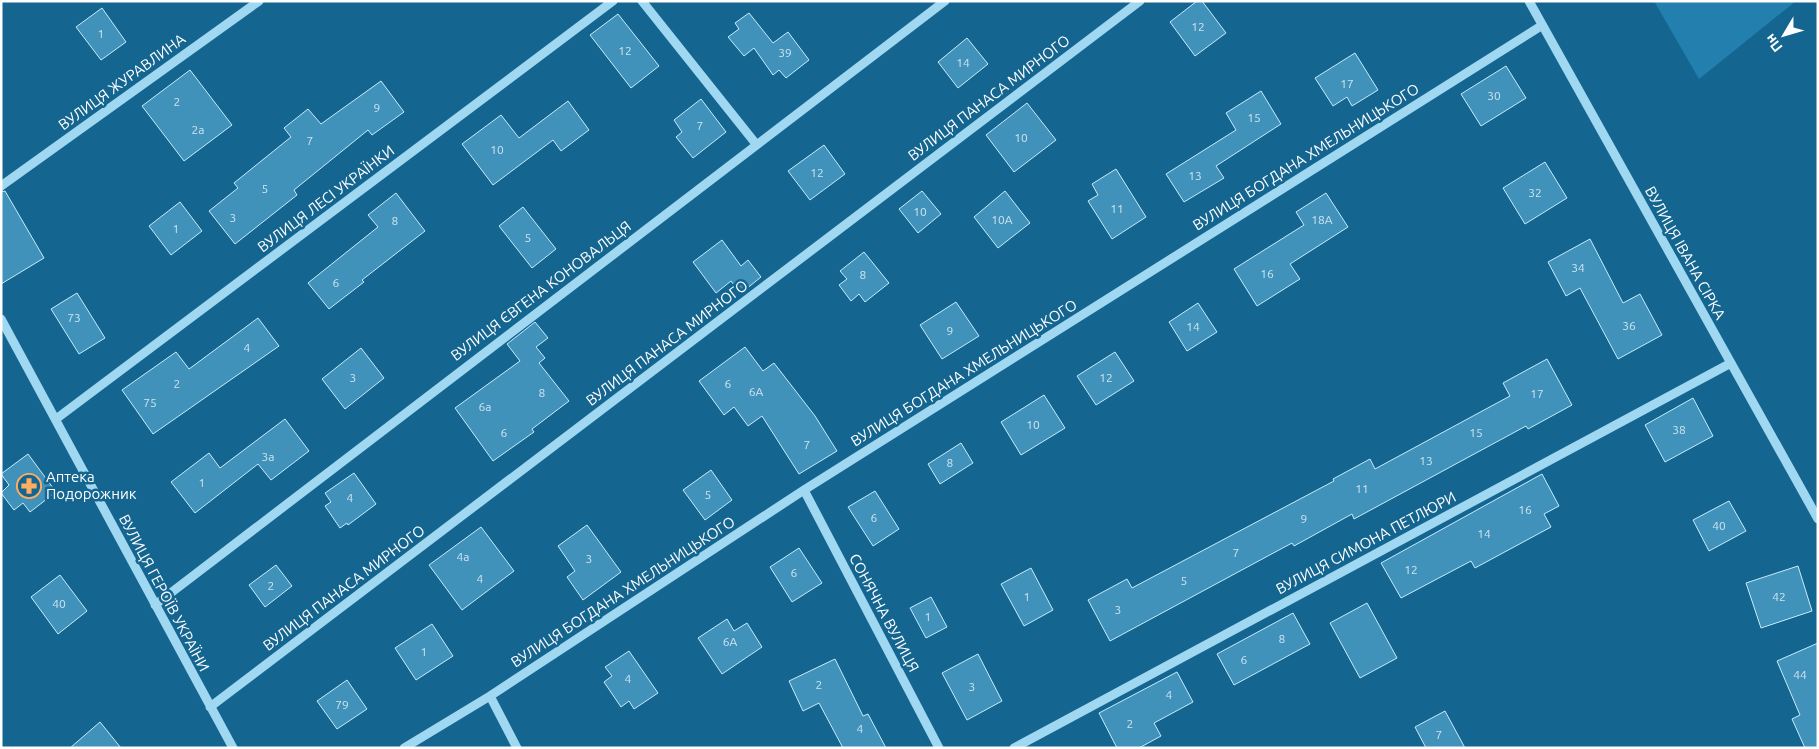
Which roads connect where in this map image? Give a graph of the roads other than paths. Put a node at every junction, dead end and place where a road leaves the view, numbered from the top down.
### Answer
1 (259, 1) edge
2 (613, 1) edge
3 (642, 1) edge
4 (945, 1) edge
5 (1140, 1) edge
6 (1529, 1) edge
7 (1541, 26) junction
8 (756, 144) junction
9 (1, 186) edge
10 (1, 319) edge
11 (1731, 362) junction
12 (56, 419) junction
13 (804, 490) junction
14 (1818, 519) edge
15 (155, 605) junction
16 (490, 696) junction
17 (210, 707) junction
18 (234, 748) edge
19 (404, 748) edge
20 (517, 748) edge
21 (938, 748) edge
22 (1014, 748) edge

1 - 9 street, ВУЛИЦЯ ЖУРАВЛИНА
2 - 12 street, ВУЛИЦЯ ЛЕСІ УКРАЇНКИ
3 - 8 street
4 - 8 street, ВУЛИЦЯ ЄВГЕНА КОНОВАЛЬЦЯ
5 - 17 street, ВУЛИЦЯ ПАНАСА МИРНОГО
6 - 7 street, ВУЛИЦЯ ІВАНА СІРКА
7 - 11 street, ВУЛИЦЯ ІВАНА СІРКА
7 - 13 street, ВУЛИЦЯ БОГДАНА ХМЕЛЬНИЦЬКОГО
8 - 15 street, ВУЛИЦЯ ЄВГЕНА КОНОВАЛЬЦЯ
10 - 12 street, ВУЛИЦЯ ГЕРОЇВ УКРАЇНИ
11 - 14 street, ВУЛИЦЯ ІВАНА СІРКА
11 - 22 street, ВУЛИЦЯ СИМОНА ПЕТЛЮРИ
12 - 15 street, ВУЛИЦЯ ГЕРОЇВ УКРАЇНИ
13 - 16 street, ВУЛИЦЯ БОГДАНА ХМЕЛЬНИЦЬКОГО
13 - 21 street, СОНЯЧНА ВУЛИЦЯ
15 - 17 street, ВУЛИЦЯ ГЕРОЇВ УКРАЇНИ
16 - 19 street, ВУЛИЦЯ БОГДАНА ХМЕЛЬНИЦЬКОГО
16 - 20 street
17 - 18 street, ВУЛИЦЯ ГЕРОЇВ УКРАЇНИ

